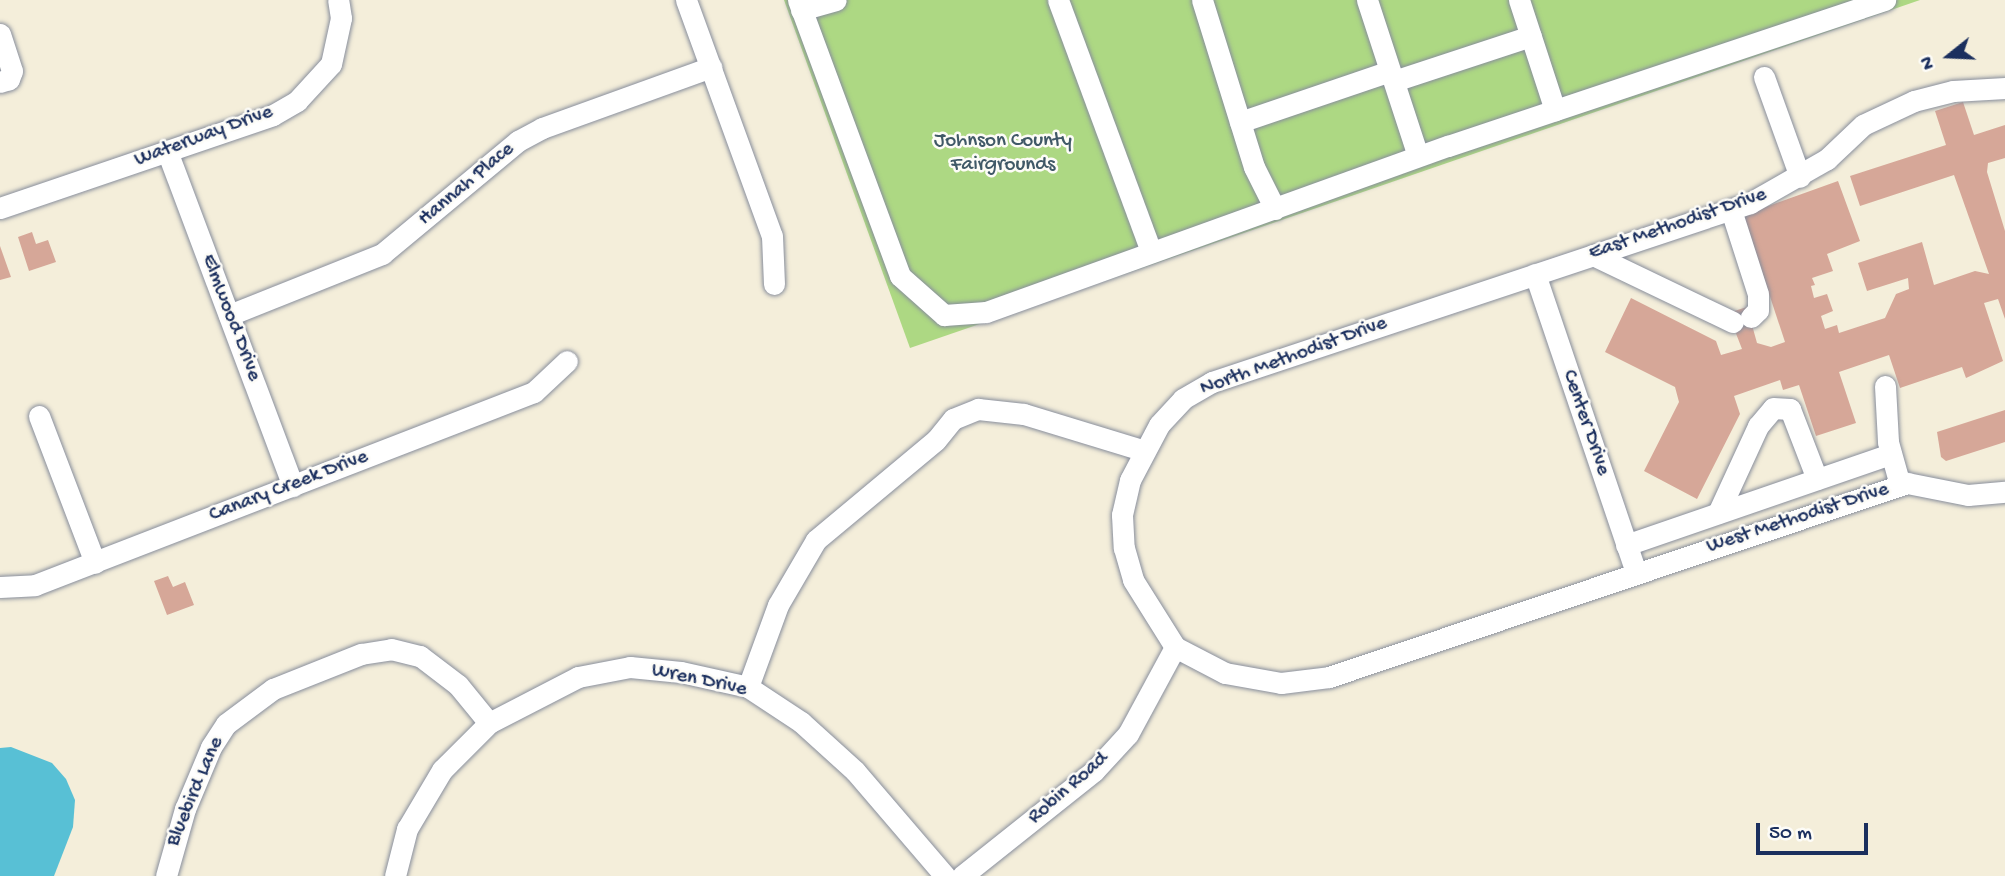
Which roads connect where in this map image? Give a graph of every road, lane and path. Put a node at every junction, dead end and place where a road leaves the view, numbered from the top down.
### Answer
1 (338, 0) edge
2 (686, 0) edge
3 (836, 0) edge
4 (1058, 0) edge
5 (1202, 0) edge
6 (1519, 0) edge
7 (1885, 0) edge
8 (1372, 1) edge
9 (799, 5) edge
10 (0, 34) edge
11 (1531, 36) junction
12 (711, 67) junction
13 (1392, 76) junction
14 (1764, 77) dead end
15 (0, 82) edge
16 (2005, 88) edge
17 (1555, 110) junction
18 (1240, 122) junction
19 (167, 151) junction
20 (1418, 156) junction
21 (1800, 177) junction
22 (0, 208) edge
23 (1275, 209) junction
24 (1731, 210) junction
25 (1150, 249) junction
26 (1593, 255) junction
27 (1535, 274) junction
28 (774, 284) dead end
29 (229, 315) junction
30 (567, 361) dead end
31 (1885, 386) dead end
32 (39, 416) dead end
33 (1142, 450) junction
34 (1891, 454) junction
35 (1817, 479) junction
36 (1900, 485) junction
37 (293, 486) junction
38 (2005, 492) edge
39 (1718, 513) junction
40 (1626, 545) junction
41 (95, 563) junction
42 (1636, 573) junction
43 (0, 587) edge
44 (1175, 647) junction
45 (748, 687) junction
46 (489, 723) junction
47 (166, 876) edge
48 (395, 876) edge
49 (945, 876) edge
50 (962, 876) edge

1 - 19 street, Waterway Drive
2 - 12 street
3 - 9 street
4 - 25 street
5 - 18 street
6 - 11 street
7 - 17 street
8 - 13 street
9 - 25 street
10 - 15 street
11 - 13 street
11 - 17 street
12 - 28 street
12 - 29 street, Hannah Place
13 - 18 street
13 - 20 street
14 - 21 street
16 - 21 street, East Methodist Drive
17 - 20 street
18 - 23 street
19 - 22 street, Waterway Drive
19 - 29 street, Elmwood Drive
20 - 23 street
21 - 24 street, East Methodist Drive
23 - 25 street
24 - 26 street, East Methodist Drive
24 - 26 street
26 - 27 street, East Methodist Drive
27 - 33 street, North Methodist Drive
27 - 40 street, Center Drive
29 - 37 street, Elmwood Drive
30 - 37 street, Canary Creek Drive
31 - 34 street
32 - 41 street
33 - 44 street, North Methodist Drive
33 - 45 street
34 - 35 street
34 - 36 street
35 - 39 street
35 - 39 street
36 - 38 street, West Methodist Drive
36 - 42 street, West Methodist Drive
37 - 41 street, Canary Creek Drive
39 - 40 street
40 - 42 street, Center Drive
41 - 43 street, Canary Creek Drive
42 - 44 street, North Methodist Drive
44 - 50 street, Robin Road
45 - 46 street, Wren Drive
45 - 49 street, Wren Drive
46 - 47 street, Bluebird Lane
46 - 48 street, Wren Drive

